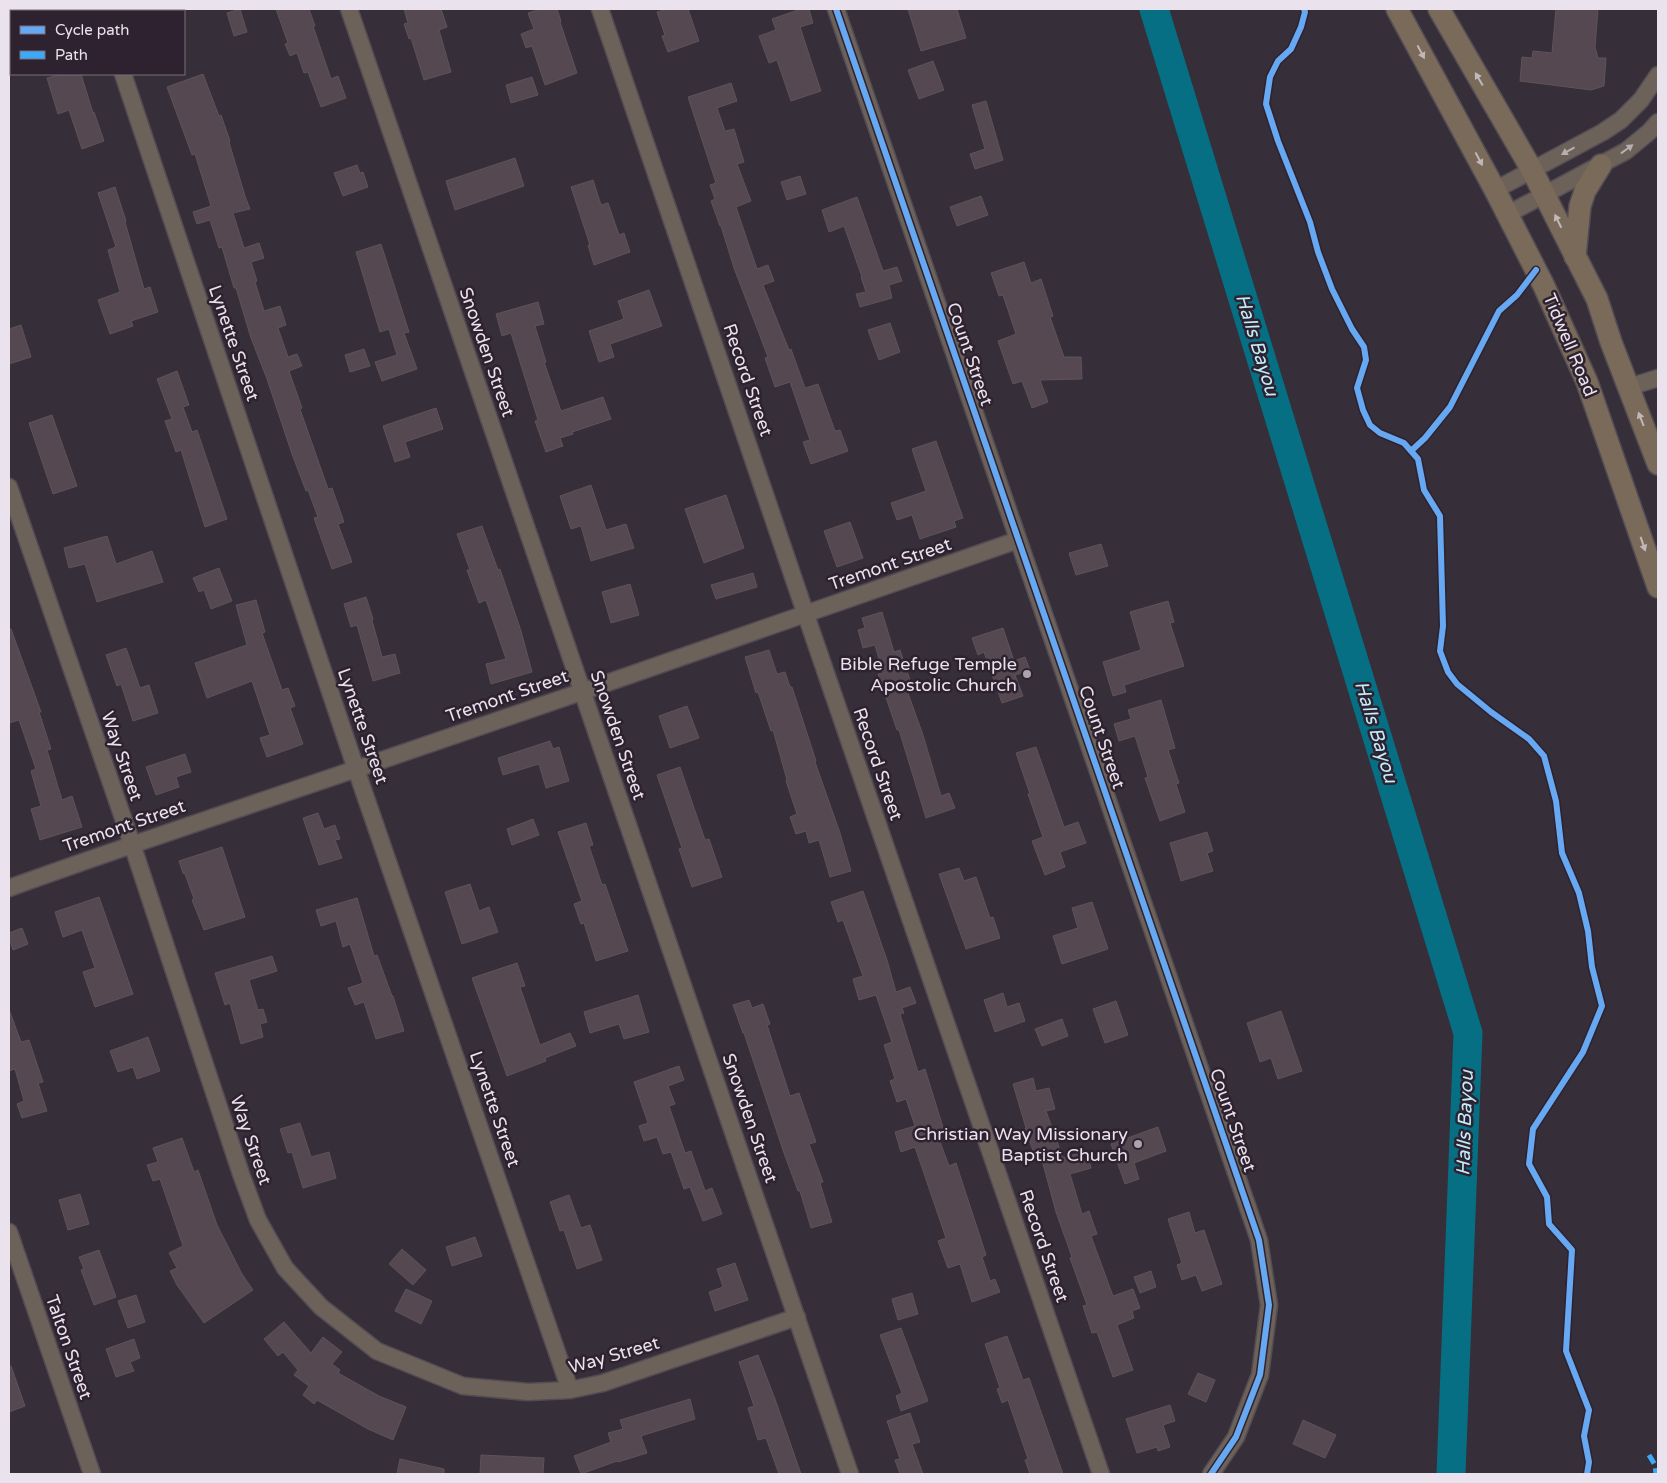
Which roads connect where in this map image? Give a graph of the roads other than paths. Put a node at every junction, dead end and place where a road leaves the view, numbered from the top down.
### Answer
1 (349, 9) edge
2 (600, 9) edge
3 (836, 9) edge
4 (1398, 9) edge
5 (1439, 9) edge
6 (123, 75) edge
7 (1658, 75) edge
8 (1658, 122) edge
9 (1600, 165) junction
10 (1532, 170) junction
11 (1495, 190) junction
12 (1544, 194) junction
13 (1508, 214) junction
14 (1575, 257) junction
15 (1658, 378) edge
16 (1629, 387) junction
17 (1658, 464) edge
18 (9, 487) edge
19 (1018, 540) junction
20 (1658, 587) edge
21 (806, 614) junction
22 (582, 692) junction
23 (356, 769) junction
24 (132, 844) junction
25 (9, 888) edge
26 (9, 1232) edge
27 (797, 1317) junction
28 (570, 1390) junction
29 (92, 1474) edge
30 (850, 1474) edge
31 (1101, 1474) edge
32 (1212, 1474) edge

1 - 22 street, Snowden Street
2 - 21 street, Record Street
3 - 19 street, Count Street
4 -> 11 main road, Tidwell Road
10 -> 5 main road
6 - 23 street, Lynette Street
7 -> 10 street
9 -> 8 street
9 - 12 street
9 - 14 main road
10 - 11 street
10 - 12 main road
11 - 13 main road, Tidwell Road
12 - 13 street
14 -> 12 main road
13 -> 20 main road, Tidwell Road
14 - 16 main road
15 - 16 street
17 -> 16 main road
18 - 24 street, Way Street
19 - 21 street, Tremont Street
19 - 32 street, Count Street
21 - 22 street, Tremont Street
21 - 31 street, Record Street
22 - 23 street, Tremont Street
22 - 27 street, Snowden Street
23 - 24 street, Tremont Street
23 - 28 street, Lynette Street
24 - 25 street, Tremont Street
24 - 28 street, Way Street
26 - 29 street, Talton Street
27 - 28 street, Way Street
27 - 30 street, Snowden Street

